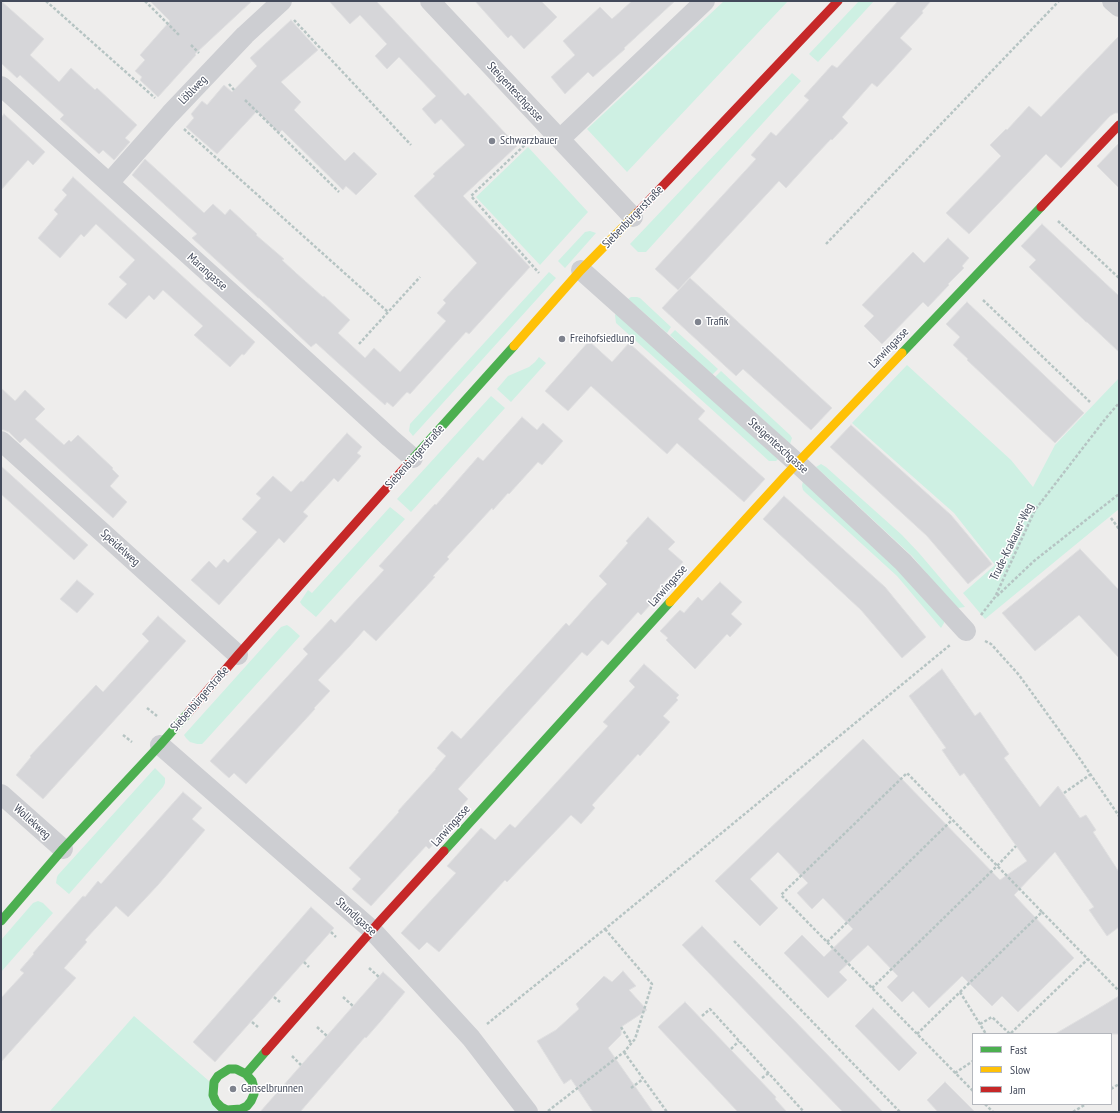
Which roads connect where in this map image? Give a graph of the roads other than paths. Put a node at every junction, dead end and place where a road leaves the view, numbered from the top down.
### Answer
1 (430, 1) edge
2 (705, 1) edge
3 (838, 1) edge
4 (1112, 1) edge
5 (1119, 7) edge
6 (286, 8) edge
7 (1, 86) edge
8 (1119, 124) edge
9 (560, 139) junction
10 (109, 183) junction
11 (633, 218) junction
12 (581, 270) junction
13 (1, 441) edge
14 (414, 458) junction
15 (797, 462) junction
16 (966, 632) road end
17 (238, 655) junction
18 (160, 745) junction
19 (1, 794) edge
20 (63, 850) junction
21 (1, 921) edge
22 (372, 930) junction
23 (246, 1074) junction
24 (528, 1112) edge

1 - 9 street, Steigenteschgasse
2 - 9 street
3 - 11 street, Siebenbürgerstraße
4 - 5 street
6 - 10 street, Löblweg
7 - 10 street, Marangasse
8 - 15 street, Larwingasse
9 - 11 street, Steigenteschgasse
10 - 14 street, Marangasse
11 - 12 street, Siebenbürgerstraße
12 - 14 street, Siebenbürgerstraße
12 - 15 street, Steigenteschgasse
13 - 17 street, Speidelweg
14 - 17 street, Siebenbürgerstraße
15 - 16 street, Steigenteschgasse
15 - 22 street, Larwingasse
17 - 18 street, Siebenbürgerstraße
18 - 20 street, Siebenbürgerstraße
18 - 22 street, Stundlgasse
19 - 20 street, Wollekweg
20 - 21 street, Siebenbürgerstraße
22 - 23 street, Larwingasse
22 - 24 street, Stundlgasse
23 - 23 street

